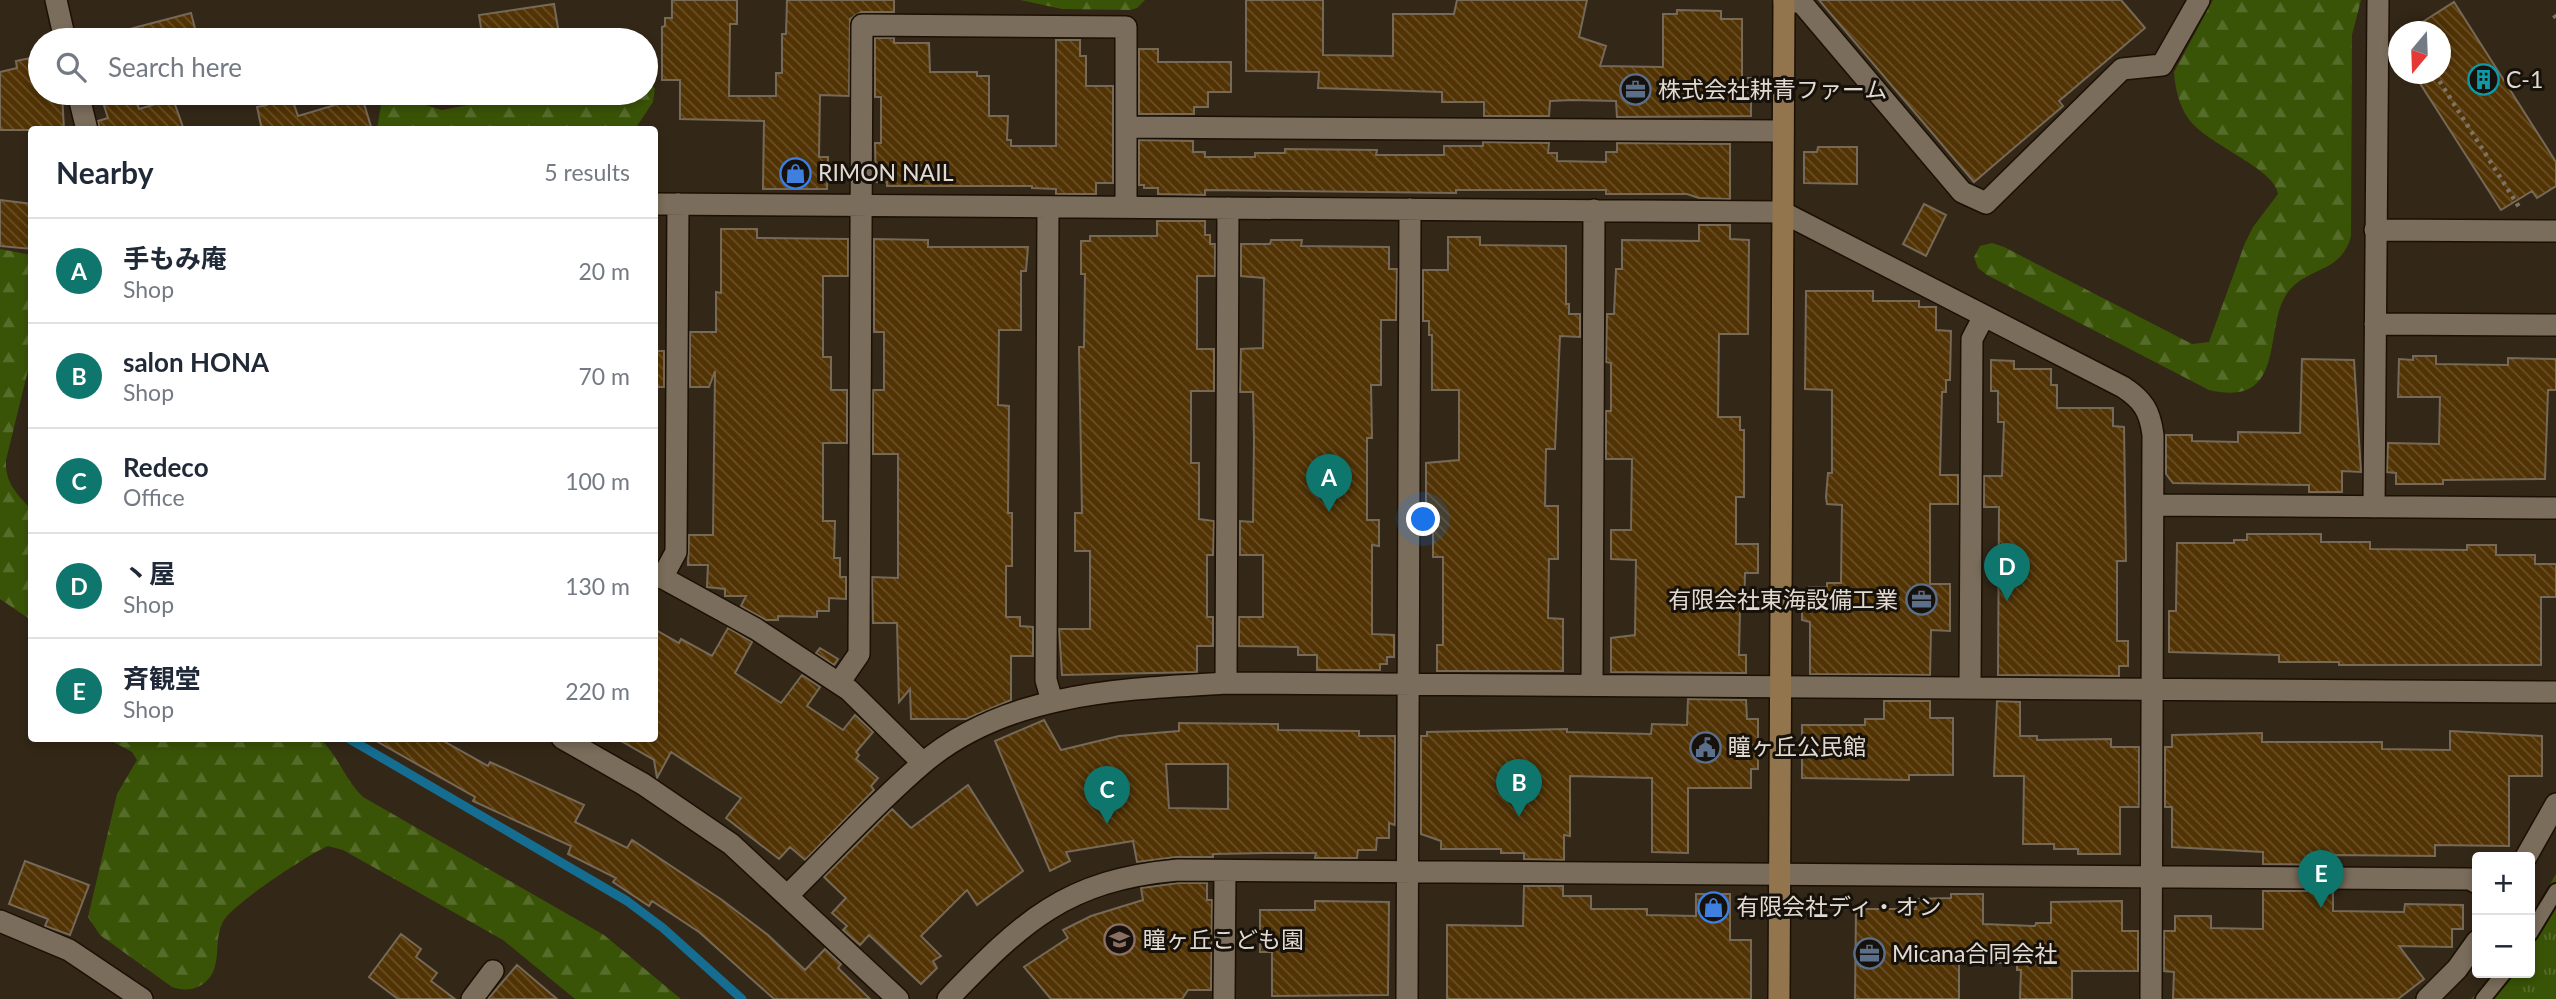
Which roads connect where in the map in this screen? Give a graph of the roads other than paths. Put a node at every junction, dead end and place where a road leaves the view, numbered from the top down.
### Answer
1 (56, 0) edge
2 (2199, 0) edge
3 (2378, 0) edge
4 (1784, 1) edge
5 (62, 28) edge
6 (81, 105) edge
7 (86, 126) edge
8 (1126, 127) junction
9 (1783, 131) junction
10 (658, 204) edge
11 (678, 204) junction
12 (861, 205) junction
13 (1048, 207) junction
14 (1126, 207) junction
15 (1228, 208) junction
16 (1410, 209) junction
17 (1594, 210) junction
18 (1783, 212) junction
19 (2375, 230) junction
20 (2556, 231) edge
21 (1984, 316) junction
22 (2375, 324) junction
23 (2556, 324) edge
24 (2154, 505) junction
25 (2374, 507) junction
26 (2556, 508) edge
27 (658, 575) edge
28 (839, 683) junction
29 (1226, 683) junction
30 (1408, 684) junction
31 (1592, 685) junction
32 (1781, 687) junction
33 (1970, 688) junction
34 (2152, 690) junction
35 (2556, 692) edge
36 (1052, 701) junction
37 (569, 742) edge
38 (923, 763) junction
39 (2556, 804) edge
40 (2529, 852) edge
41 (1225, 871) junction
42 (1408, 872) junction
43 (1780, 875) junction
44 (2152, 877) junction
45 (2472, 880) edge
46 (2556, 891) edge
47 (788, 895) junction
48 (0, 921) edge
49 (2535, 926) edge
50 (2472, 948) edge
51 (493, 971) dead end
52 (2500, 978) edge
53 (142, 999) edge
54 (472, 999) edge
55 (898, 999) edge
56 (948, 999) edge
57 (1224, 999) edge
58 (1407, 999) edge
59 (1779, 999) edge
60 (2151, 999) edge
61 (2427, 999) edge
62 (2483, 999) edge

1 - 5 street
2 - 4 street
3 - 19 street
4 - 9 street
6 - 7 street
8 - 9 street
8 - 12 street
8 - 14 street
9 - 18 street
10 - 11 street
11 - 12 street
11 - 27 street
12 - 13 street
12 - 28 street
13 - 14 street
13 - 36 street
14 - 15 street
15 - 16 street
15 - 29 street
16 - 17 street
16 - 30 street
17 - 18 street
17 - 31 street
18 - 21 street
18 - 32 street
19 - 20 street
19 - 22 street
21 - 24 street
21 - 33 street
22 - 23 street
22 - 25 street
24 - 25 street
24 - 34 street
25 - 26 street
27 - 28 street
28 - 38 street
29 - 30 street
29 - 36 street
30 - 31 street
30 - 42 street
31 - 32 street
32 - 33 street
32 - 43 street
33 - 34 street
34 - 35 street
34 - 44 street
36 - 38 street
37 - 47 street
38 - 47 street
39 - 40 street
41 - 42 street
41 - 56 street
41 - 57 street
42 - 43 street
42 - 58 street
43 - 44 street
43 - 59 street
44 - 45 street
44 - 60 street
46 - 49 lane
47 - 55 street
48 - 53 street
50 - 61 street
51 - 54 street
52 - 62 lane

